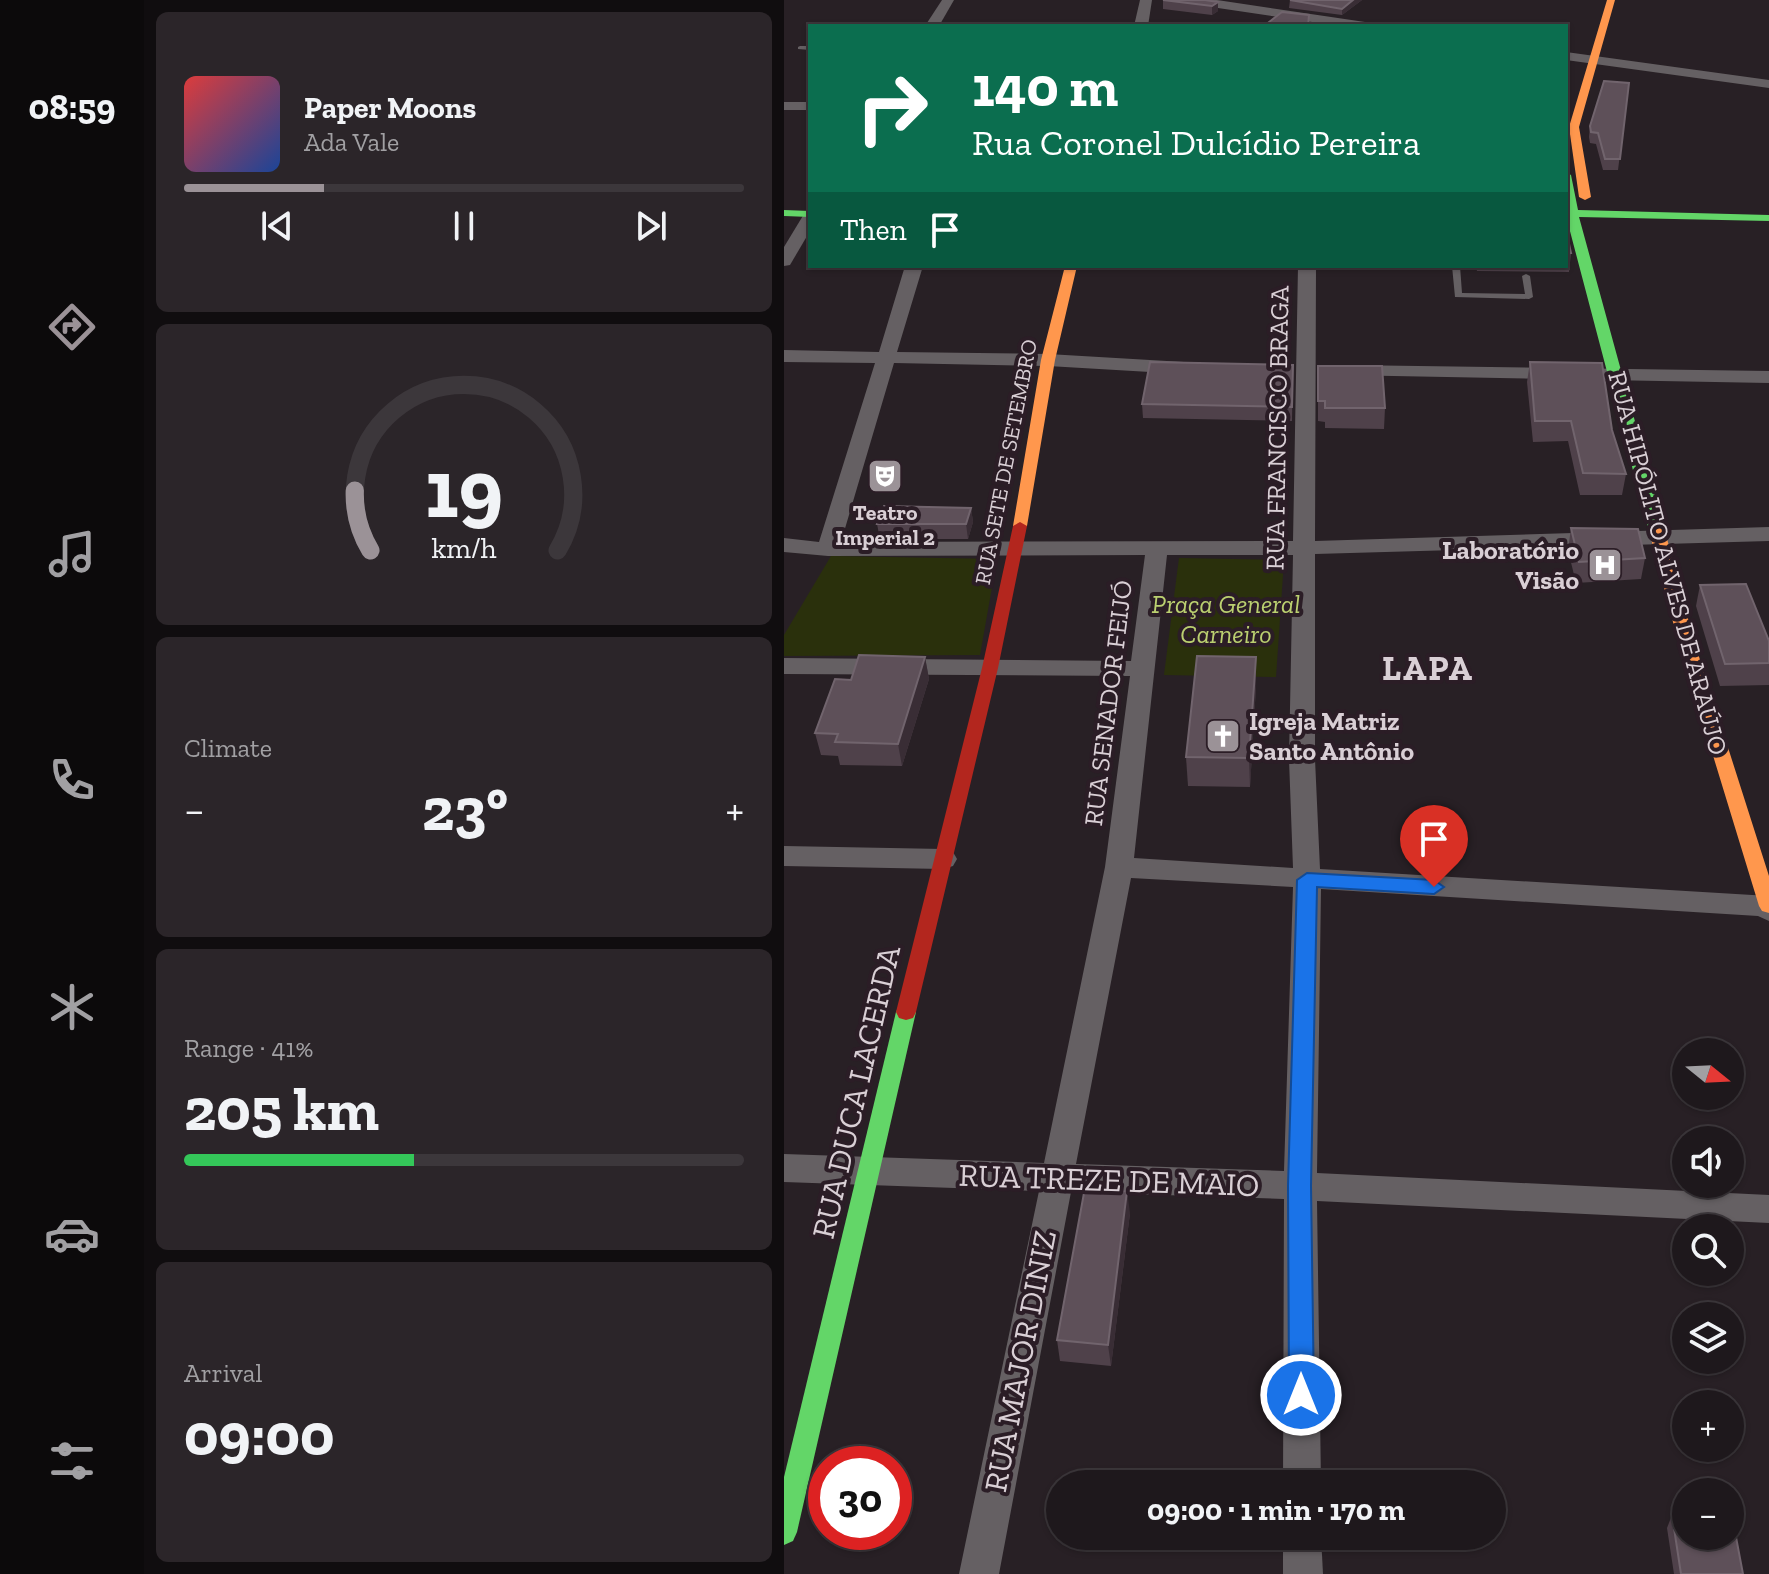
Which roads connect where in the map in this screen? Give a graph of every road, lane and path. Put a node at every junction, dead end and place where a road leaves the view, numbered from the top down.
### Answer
1 (948, 0) edge
2 (1146, 0) edge
3 (1191, 0) edge
4 (1308, 0) edge
5 (1599, 0) edge
6 (1611, 0) edge
7 (1291, 15) junction
8 (1318, 22) edge
9 (933, 24) edge
10 (1141, 24) edge
11 (1342, 24) edge
12 (800, 48) dead end
13 (808, 48) edge
14 (1578, 58) edge
15 (1769, 84) edge
16 (1568, 89) edge
17 (784, 106) edge
18 (808, 106) edge
19 (1570, 127) edge
20 (1568, 184) edge
21 (784, 195) edge
22 (808, 196) edge
23 (784, 213) edge
24 (808, 216) edge
25 (1769, 218) edge
26 (808, 219) edge
27 (1577, 222) edge
28 (1769, 234) edge
29 (784, 261) edge
30 (913, 268) edge
31 (1071, 268) edge
32 (1307, 268) edge
33 (1456, 268) edge
34 (1526, 276) dead end
35 (784, 356) edge
36 (888, 357) junction
37 (1048, 360) junction
38 (1205, 369) edge
39 (1300, 370) junction
40 (1616, 374) junction
41 (1769, 377) edge
42 (1769, 534) edge
43 (1658, 535) junction
44 (784, 545) edge
45 (1157, 547) junction
46 (1303, 548) junction
47 (828, 549) junction
48 (1016, 549) junction
49 (784, 666) edge
50 (990, 668) junction
51 (1142, 669) junction
52 (784, 856) edge
53 (943, 859) junction
54 (1119, 867) junction
55 (1307, 880) junction
56 (1769, 908) edge
57 (784, 1168) edge
58 (867, 1171) junction
59 (1057, 1178) junction
60 (1300, 1186) junction
61 (1769, 1209) edge
62 (1302, 1470) edge
63 (784, 1532) edge
64 (1302, 1550) edge
65 (979, 1574) edge
66 (1303, 1574) edge

1 - 9 street
2 - 10 street
3 - 7 street
4 - 7 street
5 - 14 street
6 - 14 street
7 - 8 street
8 - 11 street
12 - 13 lane
14 - 15 street
14 - 16 street
14 - 19 street
17 - 18 street
19 - 27 street
20 - 27 street
21 - 22 street
23 - 24 street
25 - 27 street
26 - 29 street
27 - 28 street
27 - 40 street, RUA HIPÓLITO ALVES DE ARAÚJO
30 - 36 street
31 - 37 street, RUA SETE DE SETEMBRO
32 - 39 street, RUA FRANCISCO BRAGA
33 - 34 lane
35 - 36 street
36 - 37 street
36 - 47 street
37 - 38 street
37 - 48 street, RUA SETE DE SETEMBRO
39 - 40 street
39 - 46 street, RUA FRANCISCO BRAGA
40 - 41 street
40 - 43 street, RUA HIPÓLITO ALVES DE ARAÚJO
42 - 43 street
43 - 46 street
43 - 56 street, RUA HIPÓLITO ALVES DE ARAÚJO
44 - 47 street
45 - 46 street
45 - 48 street
45 - 51 street, RUA SENADOR FEIJÓ
46 - 55 street, RUA FRANCISCO BRAGA
47 - 48 street
48 - 50 street, RUA SETE DE SETEMBRO
49 - 50 street
50 - 51 street
50 - 53 street, RUA DUCA LACERDA
51 - 54 street, RUA SENADOR FEIJÓ
52 - 53 street
53 - 58 street, RUA DUCA LACERDA
54 - 55 street
54 - 59 street, RUA MAJOR DINIZ
55 - 56 street
55 - 60 street, RUA FRANCISCO BRAGA
57 - 58 street, RUA TREZE DE MAIO
58 - 59 street, RUA TREZE DE MAIO
58 - 63 street, RUA DUCA LACERDA
59 - 60 street, RUA TREZE DE MAIO
59 - 65 street, RUA MAJOR DINIZ
60 - 61 street, RUA TREZE DE MAIO
60 - 62 street, RUA FRANCISCO BRAGA
64 - 66 street

